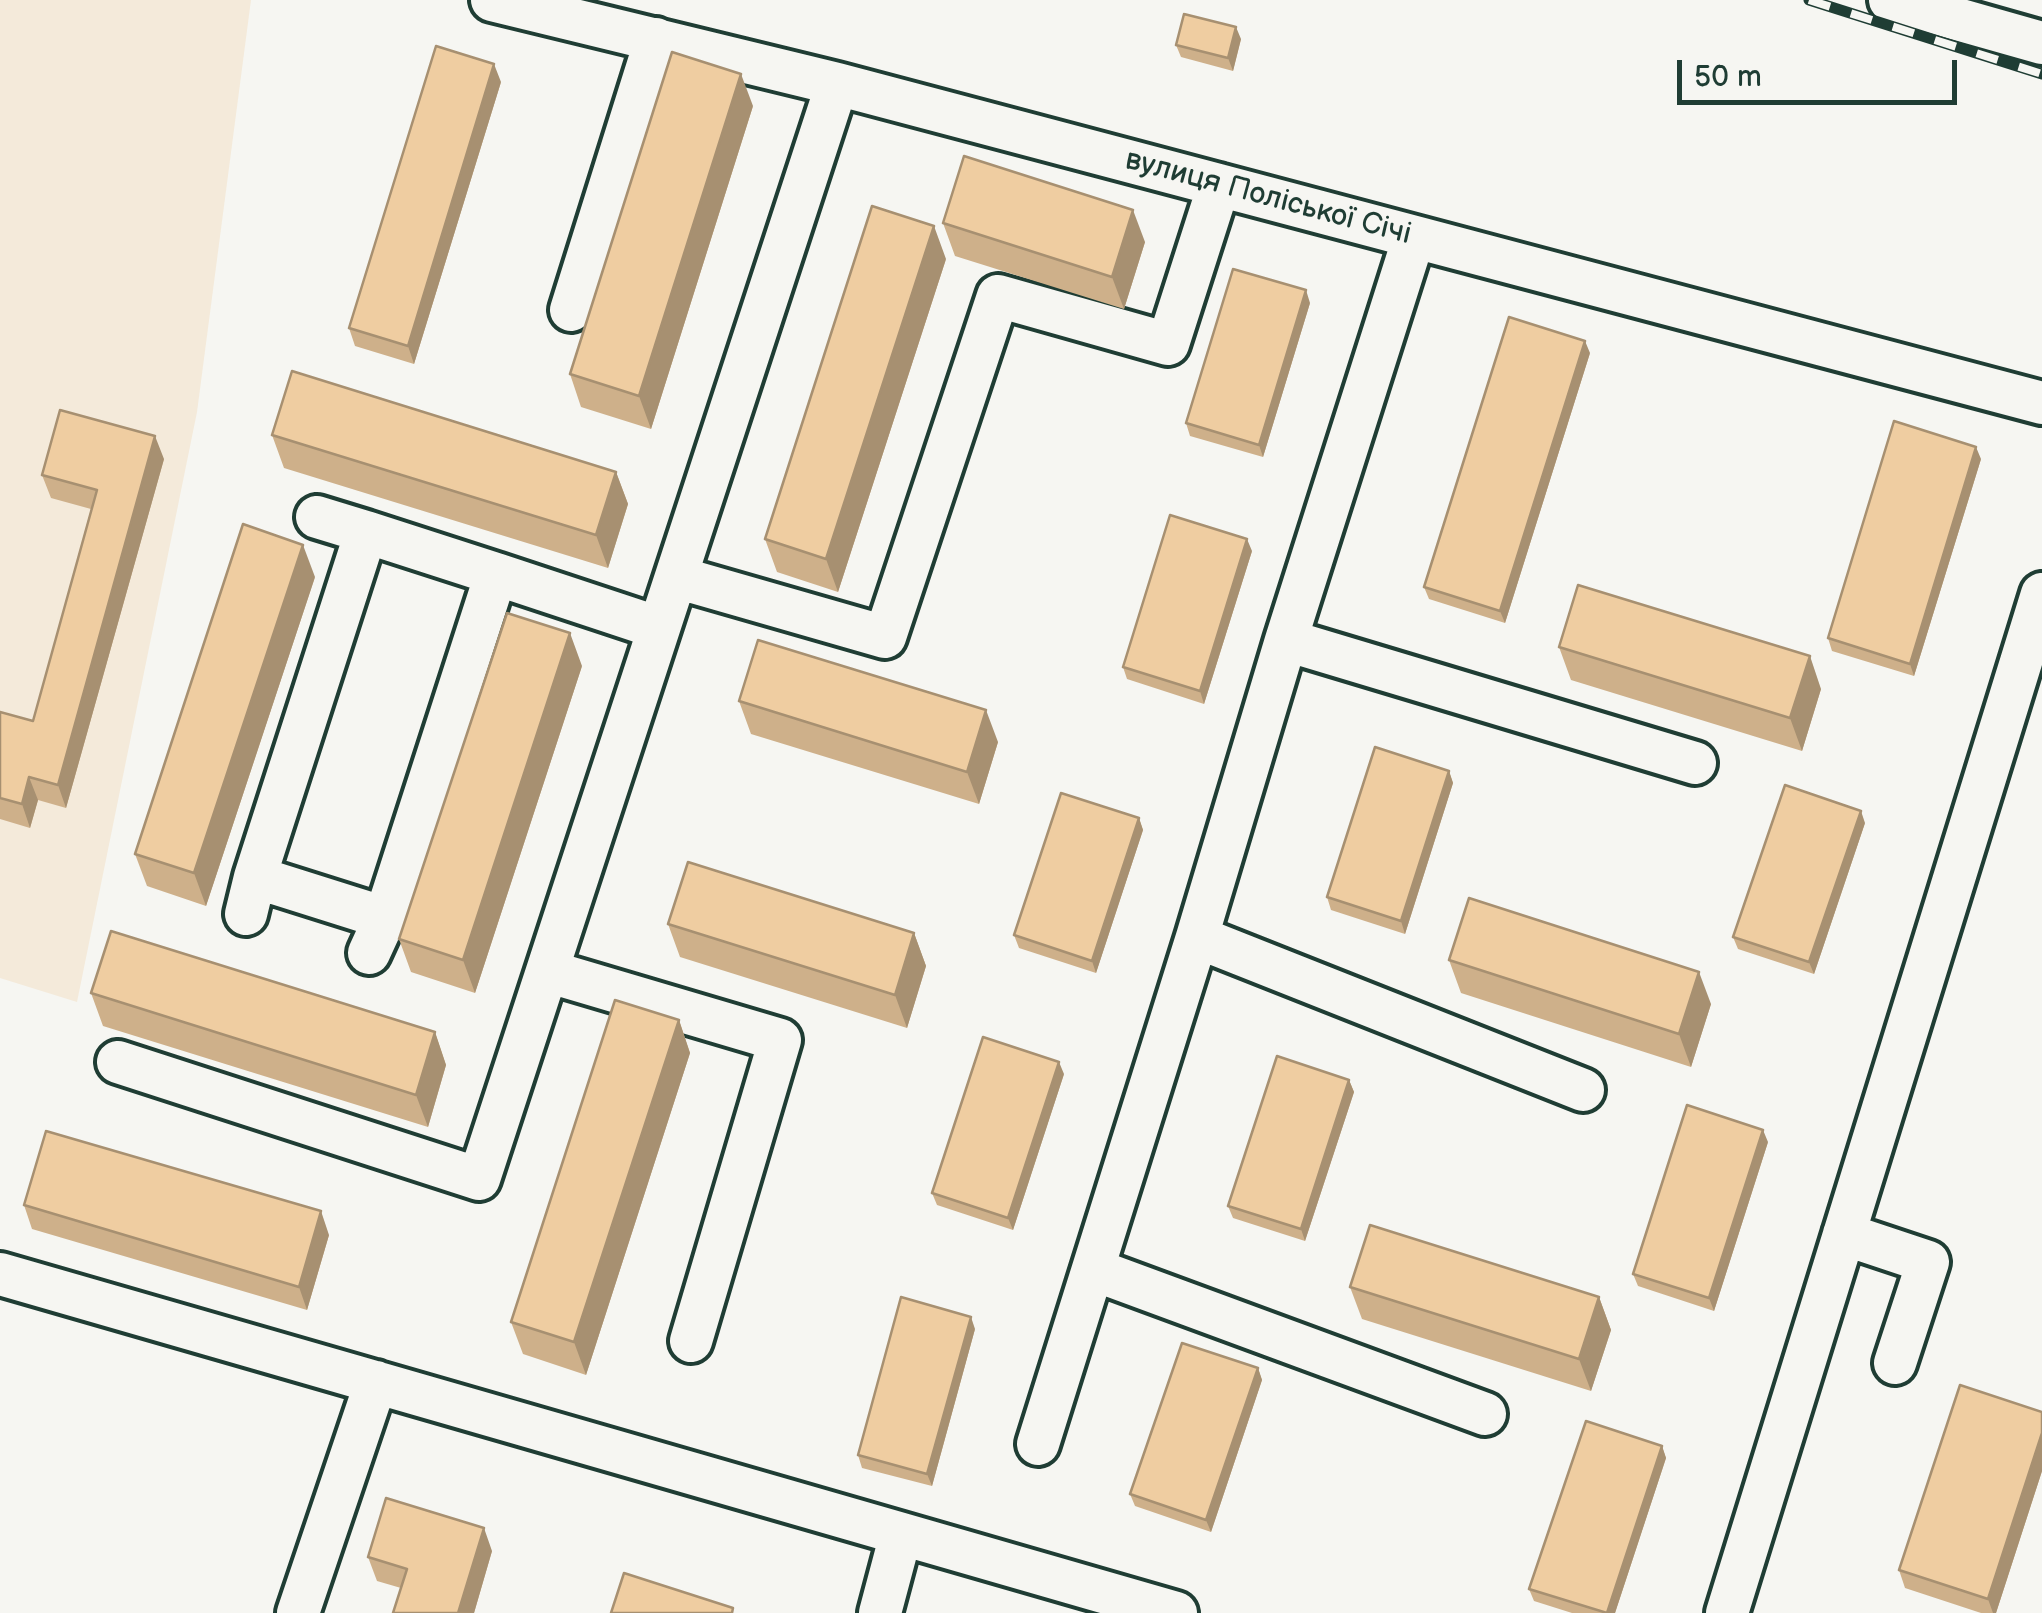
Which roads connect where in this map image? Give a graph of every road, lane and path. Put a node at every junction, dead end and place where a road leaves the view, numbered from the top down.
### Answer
1 (492, 0) edge
2 (1890, 0) edge
3 (1962, 10) edge
4 (656, 39) junction
5 (2042, 43) edge
6 (837, 84) junction
7 (1219, 185) junction
8 (1414, 237) junction
9 (571, 310) dead end
10 (2042, 403) edge
11 (318, 517) dead end
12 (366, 532) junction
13 (496, 574) junction
14 (676, 577) junction
15 (2042, 594) edge
16 (660, 628) junction
17 (1286, 640) junction
18 (1695, 763) dead end
19 (1197, 938) junction
20 (547, 971) junction
21 (118, 1062) dead end
22 (1583, 1090) dead end
23 (1844, 1234) junction
24 (1094, 1270) junction
25 (0, 1274) edge
26 (691, 1341) dead end
27 (1896, 1363) dead end
28 (376, 1382) junction
29 (1485, 1414) dead end
30 (1038, 1444) dead end
31 (901, 1534) junction
32 (298, 1613) edge
33 (880, 1613) edge
34 (1176, 1613) edge
35 (1727, 1613) edge

1 - 4 street, вулиця Поліської Січі
2 - 3 street
3 - 5 street
4 - 6 street, вулиця Поліської Січі
4 - 9 street
6 - 7 street, вулиця Поліської Січі
6 - 14 street
7 - 8 street, вулиця Поліської Січі
7 - 14 street
8 - 10 street, вулиця Поліської Січі
8 - 17 street
11 - 12 street
12 - 13 street
12 - 13 street
13 - 16 street
14 - 16 street
15 - 23 street
16 - 20 street
17 - 18 street
17 - 19 street
19 - 22 street
19 - 24 street
20 - 21 street
20 - 26 street
23 - 27 street
23 - 35 street
24 - 29 street
24 - 30 street
25 - 28 street
28 - 31 street
28 - 32 street
31 - 33 street
31 - 34 street

